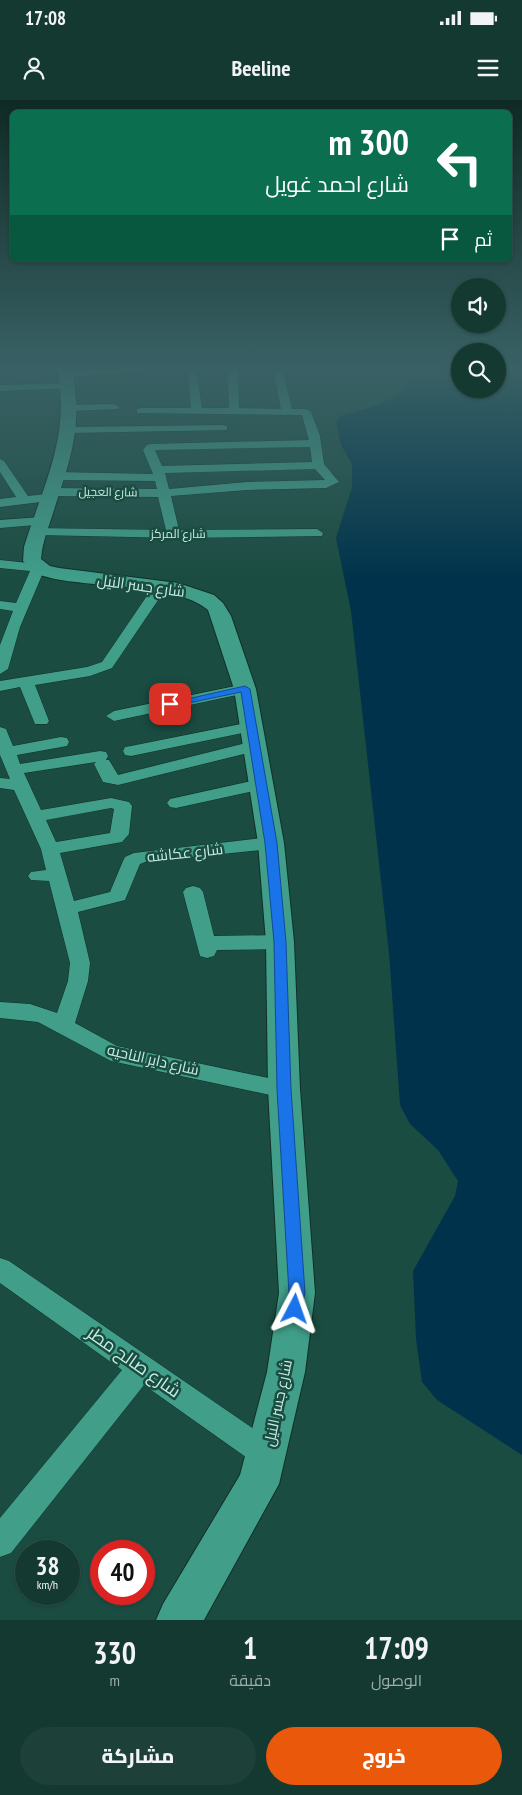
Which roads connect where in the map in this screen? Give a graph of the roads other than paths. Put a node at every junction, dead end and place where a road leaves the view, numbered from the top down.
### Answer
1 (67, 437) edge
2 (222, 437) edge
3 (313, 437) edge
4 (315, 443) junction
5 (222, 444) junction
6 (0, 463) edge
7 (318, 465) junction
8 (159, 474) junction
9 (165, 493) junction
10 (43, 503) junction
11 (0, 504) edge
12 (0, 524) edge
13 (173, 531) dead end
14 (317, 533) dead end
15 (0, 564) edge
16 (38, 568) junction
17 (160, 587) junction
18 (0, 605) edge
19 (20, 608) junction
20 (6, 626) edge
21 (0, 668) edge
22 (26, 682) junction
23 (0, 686) edge
24 (245, 689) junction
25 (114, 716) dead end
26 (41, 721) dead end
27 (0, 732) edge
28 (253, 737) junction
29 (61, 742) dead end
30 (131, 751) dead end
31 (7, 752) junction
32 (18, 778) junction
33 (0, 783) edge
34 (261, 784) junction
35 (176, 803) dead end
36 (36, 816) junction
37 (271, 843) junction
38 (50, 849) junction
39 (193, 892) dead end
40 (66, 909) junction
41 (280, 942) junction
42 (0, 1010) edge
43 (63, 1026) junction
44 (284, 1089) junction
45 (0, 1270) edge
46 (142, 1367) junction
47 (267, 1455) junction
48 (0, 1542) edge
49 (180, 1620) edge

1 - 10 street
2 - 5 street
3 - 4 street
4 - 5 street
4 - 7 street
5 - 8 street
6 - 10 street
7 - 8 street
7 - 9 street, شارع العجيل
8 - 9 street
8 - 10 street
9 - 10 street, شارع العجيل
9 - 13 street
10 - 11 street
10 - 12 street
10 - 14 street, شارع المركز
10 - 16 street
15 - 16 street
16 - 17 street, شارع جسر النيل
16 - 19 street
17 - 22 street
17 - 24 street, شارع جسر النيل
18 - 19 street
19 - 20 street
20 - 21 street
22 - 23 street
22 - 26 street
24 - 25 street
24 - 28 street, شارع جسر النيل
27 - 31 street
28 - 30 street
28 - 32 street
28 - 34 street, شارع جسر النيل
29 - 31 street
31 - 32 street
32 - 33 street
32 - 36 street
34 - 35 street
34 - 37 street, شارع جسر النيل
36 - 38 street
36 - 38 street
37 - 40 street, شارع عكاشه
37 - 41 street, شارع جسر النيل
38 - 40 street
39 - 41 street
40 - 43 street
41 - 44 street, شارع جسر النيل
42 - 43 street, شارع داير الناحيه
43 - 44 street, شارع داير الناحيه
44 - 47 street, شارع جسر النيل
45 - 46 street, شارع صالح مطر
46 - 47 street, شارع صالح مطر
46 - 48 street
47 - 49 street, شارع جسر النيل

